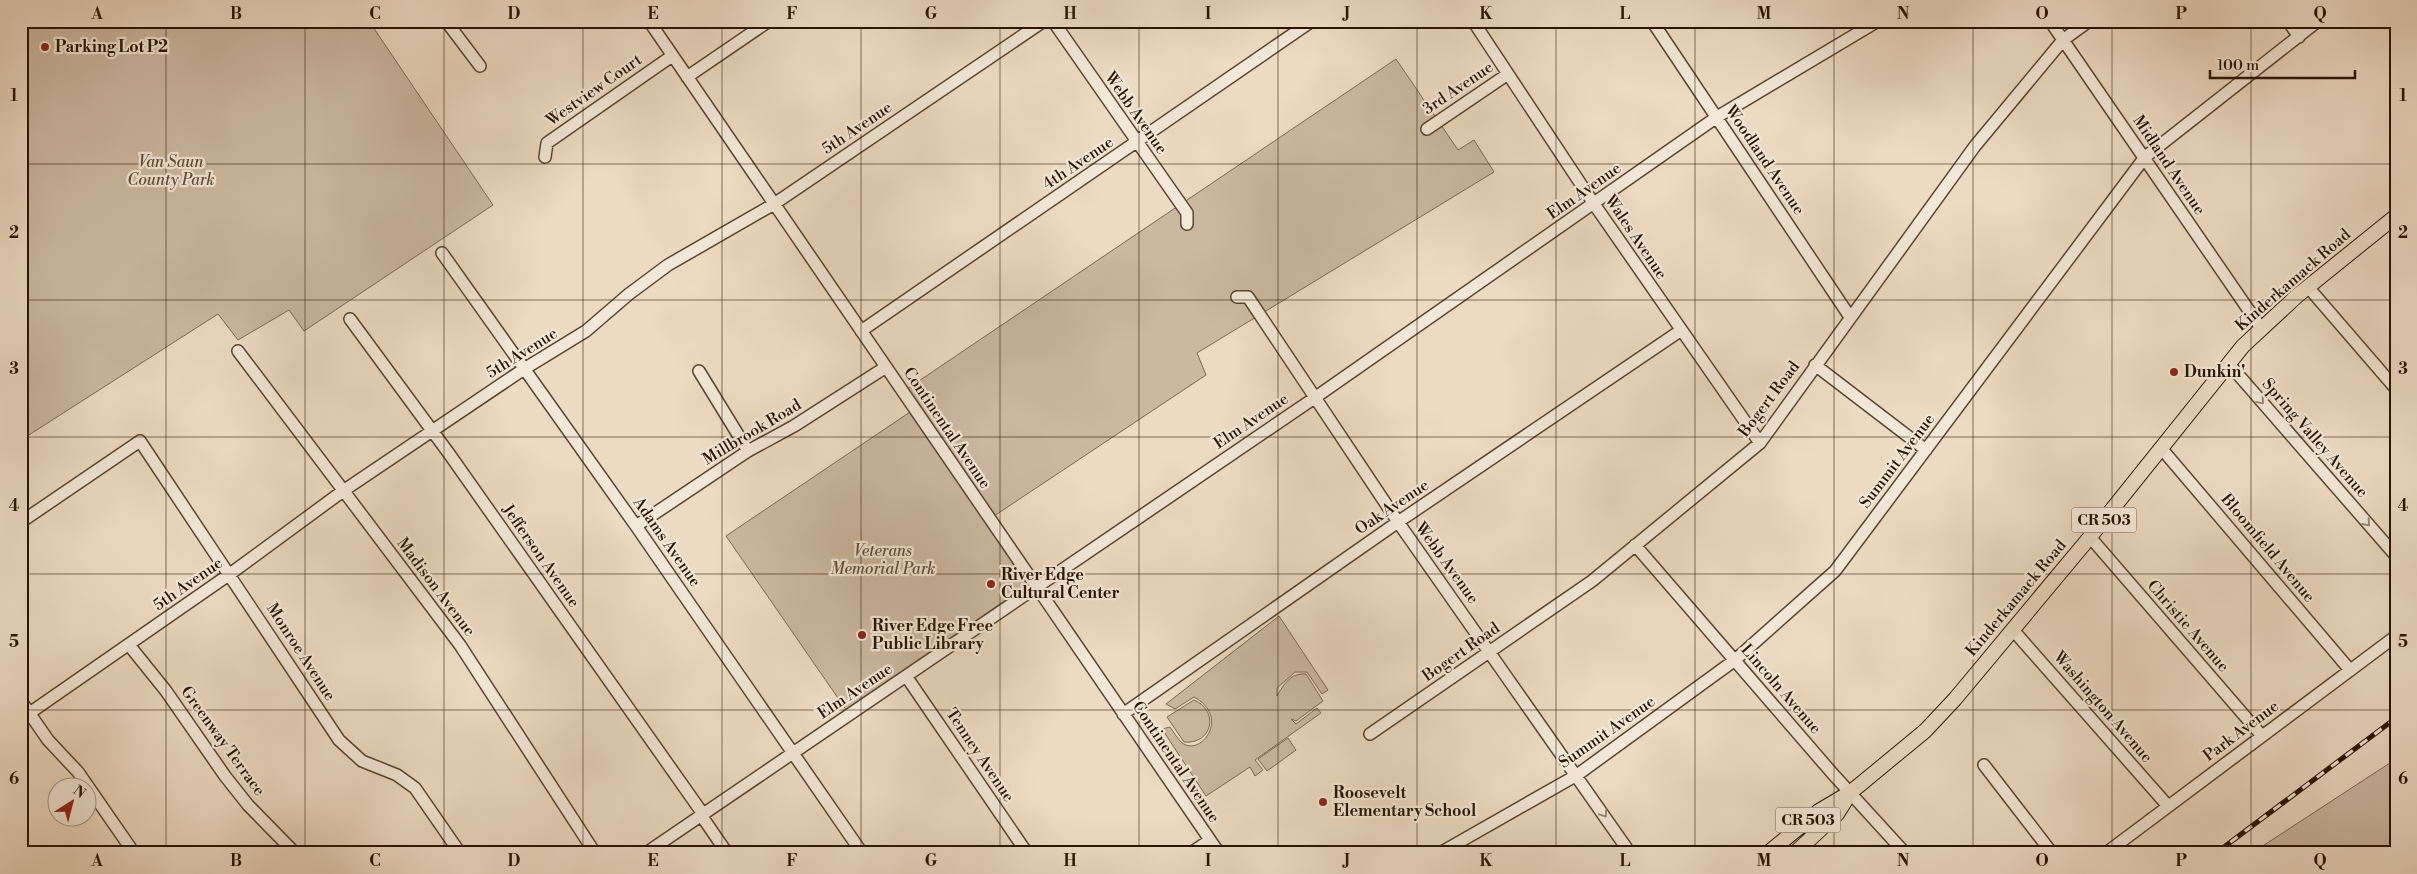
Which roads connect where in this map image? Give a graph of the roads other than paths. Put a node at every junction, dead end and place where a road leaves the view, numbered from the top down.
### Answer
1 (446, 21) edge
2 (649, 21) edge
3 (770, 21) edge
4 (1044, 21) edge
5 (1053, 21) edge
6 (1312, 21) edge
7 (1473, 21) edge
8 (1652, 21) edge
9 (1878, 21) edge
10 (2050, 21) edge
11 (2089, 21) edge
12 (2288, 21) edge
13 (2318, 21) edge
14 (2299, 36) junction
15 (2063, 40) junction
16 (672, 56) junction
17 (480, 66) dead end
18 (1508, 74) junction
19 (687, 77) junction
20 (1717, 117) junction
21 (1427, 129) dead end
22 (1137, 142) junction
23 (545, 157) dead end
24 (2145, 157) junction
25 (774, 204) junction
26 (1594, 204) junction
27 (2396, 216) edge
28 (1187, 224) dead end
29 (442, 253) dead end
30 (2308, 287) junction
31 (1237, 296) dead end
32 (1850, 317) junction
33 (350, 319) dead end
34 (2261, 328) junction
35 (861, 331) junction
36 (1680, 331) junction
37 (238, 351) dead end
38 (2229, 364) junction
39 (1815, 366) junction
40 (886, 367) junction
41 (524, 369) junction
42 (699, 372) dead end
43 (2396, 389) edge
44 (1314, 399) junction
45 (433, 432) junction
46 (1760, 443) junction
47 (2161, 448) junction
48 (748, 450) junction
49 (1926, 450) junction
50 (343, 491) junction
51 (21, 522) edge
52 (1398, 522) junction
53 (636, 526) junction
54 (2090, 537) junction
55 (1635, 545) junction
56 (2396, 556) edge
57 (230, 574) junction
58 (1035, 586) junction
59 (2013, 630) junction
60 (2396, 636) edge
61 (129, 645) junction
62 (1490, 652) junction
63 (1735, 660) junction
64 (2350, 670) junction
65 (906, 676) junction
66 (21, 701) edge
67 (1123, 714) junction
68 (25, 717) edge
69 (1370, 734) dead end
70 (2262, 736) junction
71 (792, 753) junction
72 (1984, 765) dead end
73 (1577, 775) junction
74 (1851, 792) junction
75 (2168, 806) junction
76 (702, 814) junction
77 (1210, 840) junction
78 (134, 853) edge
79 (295, 853) edge
80 (460, 853) edge
81 (595, 853) edge
82 (646, 853) edge
83 (727, 853) edge
84 (862, 853) edge
85 (1027, 853) edge
86 (1191, 853) edge
87 (1219, 853) edge
88 (1440, 853) edge
89 (1630, 853) edge
90 (1768, 853) edge
91 (1795, 853) edge
92 (1905, 853) edge
93 (2052, 853) edge
94 (2106, 853) edge

1 - 17 street
2 - 16 street, Continental Avenue
3 - 19 street
4 - 25 street, 5th Avenue
5 - 22 street, Webb Avenue
6 - 22 street, 4th Avenue
7 - 18 street, Wales Avenue
8 - 20 street, Woodland Avenue
9 - 20 street, Elm Avenue
10 - 15 street, Midland Avenue
11 - 15 street, Bogert Road
12 - 14 street
13 - 14 street, Summit Avenue
14 - 24 street, Summit Avenue
15 - 24 street, Midland Avenue
15 - 32 street, Bogert Road
16 - 19 street, Continental Avenue
16 - 23 street, Westview Court
18 - 21 street, 3rd Avenue
18 - 26 street, Wales Avenue
19 - 25 street, Continental Avenue
20 - 26 street, Elm Avenue
20 - 32 street, Woodland Avenue
22 - 28 street, Webb Avenue
22 - 35 street, 4th Avenue
24 - 34 street, Midland Avenue
24 - 49 street, Summit Avenue
25 - 35 street, Continental Avenue
25 - 41 street, 5th Avenue
26 - 36 street, Wales Avenue
26 - 44 street, Elm Avenue
27 - 30 main road, Kinderkamack Road / CR 503
29 - 41 street, Adams Avenue
30 - 34 main road, Kinderkamack Road / CR 503
30 - 43 street
31 - 44 street, Webb Avenue
32 - 39 street, Bogert Road
33 - 45 street, Jefferson Avenue
34 - 38 main road, Kinderkamack Road / CR 503
35 - 40 street, Continental Avenue
36 - 46 street, Wales Avenue
36 - 52 street, Oak Avenue
37 - 50 street, Madison Avenue
38 - 47 main road, Kinderkamack Road / CR 503
38 -> 56 street, Spring Valley Avenue
39 - 46 street, Bogert Road
39 - 49 street
40 - 48 street, Millbrook Road
40 - 58 street, Continental Avenue
41 - 45 street, 5th Avenue
41 - 53 street, Adams Avenue
42 - 48 street
44 - 52 street, Webb Avenue
44 - 58 street, Elm Avenue
45 - 50 street, 5th Avenue
45 - 76 street, Jefferson Avenue
46 - 55 street, Bogert Road
47 - 54 main road, Kinderkamack Road / CR 503
47 - 64 street, Bloomfield Avenue
48 - 53 street, Millbrook Road
49 - 63 street, Summit Avenue
50 - 57 street, 5th Avenue
50 - 81 street, Madison Avenue
51 - 57 street, Monroe Avenue
52 - 62 street, Webb Avenue
52 - 67 street, Oak Avenue
53 - 71 street, Adams Avenue
54 - 59 main road, Kinderkamack Road / CR 503
54 - 70 street, Christie Avenue
55 - 62 street, Bogert Road
55 - 63 street, Lincoln Avenue
57 - 61 street, 5th Avenue
57 - 80 street, Monroe Avenue
58 - 65 street, Elm Avenue
58 - 67 street, Continental Avenue
59 - 74 main road, Kinderkamack Road / CR 503
59 - 75 street, Washington Avenue
60 - 64 street, Park Avenue
61 - 68 street, 5th Avenue
61 - 79 street, Greenway Terrace
62 - 69 street, Bogert Road
62 - 73 street, Webb Avenue
63 - 73 street, Summit Avenue
63 - 74 street, Lincoln Avenue
64 - 70 street, Park Avenue
65 - 71 street, Elm Avenue
65 - 85 street, Tenney Avenue
66 - 68 street
67 - 77 street, Continental Avenue
68 - 78 street
70 - 75 street, Park Avenue
71 - 76 street, Elm Avenue
71 - 84 street, Adams Avenue
72 - 93 street
73 - 88 street, Summit Avenue
73 -> 89 street, Webb Avenue
74 - 90 main road, Kinderkamack Road / CR 503
74 - 91 main road
74 - 92 street, Lincoln Avenue
75 - 94 street, Park Avenue
76 - 82 street, Elm Avenue
76 - 83 street, Jefferson Avenue
77 - 86 street
77 - 87 street, Continental Avenue

